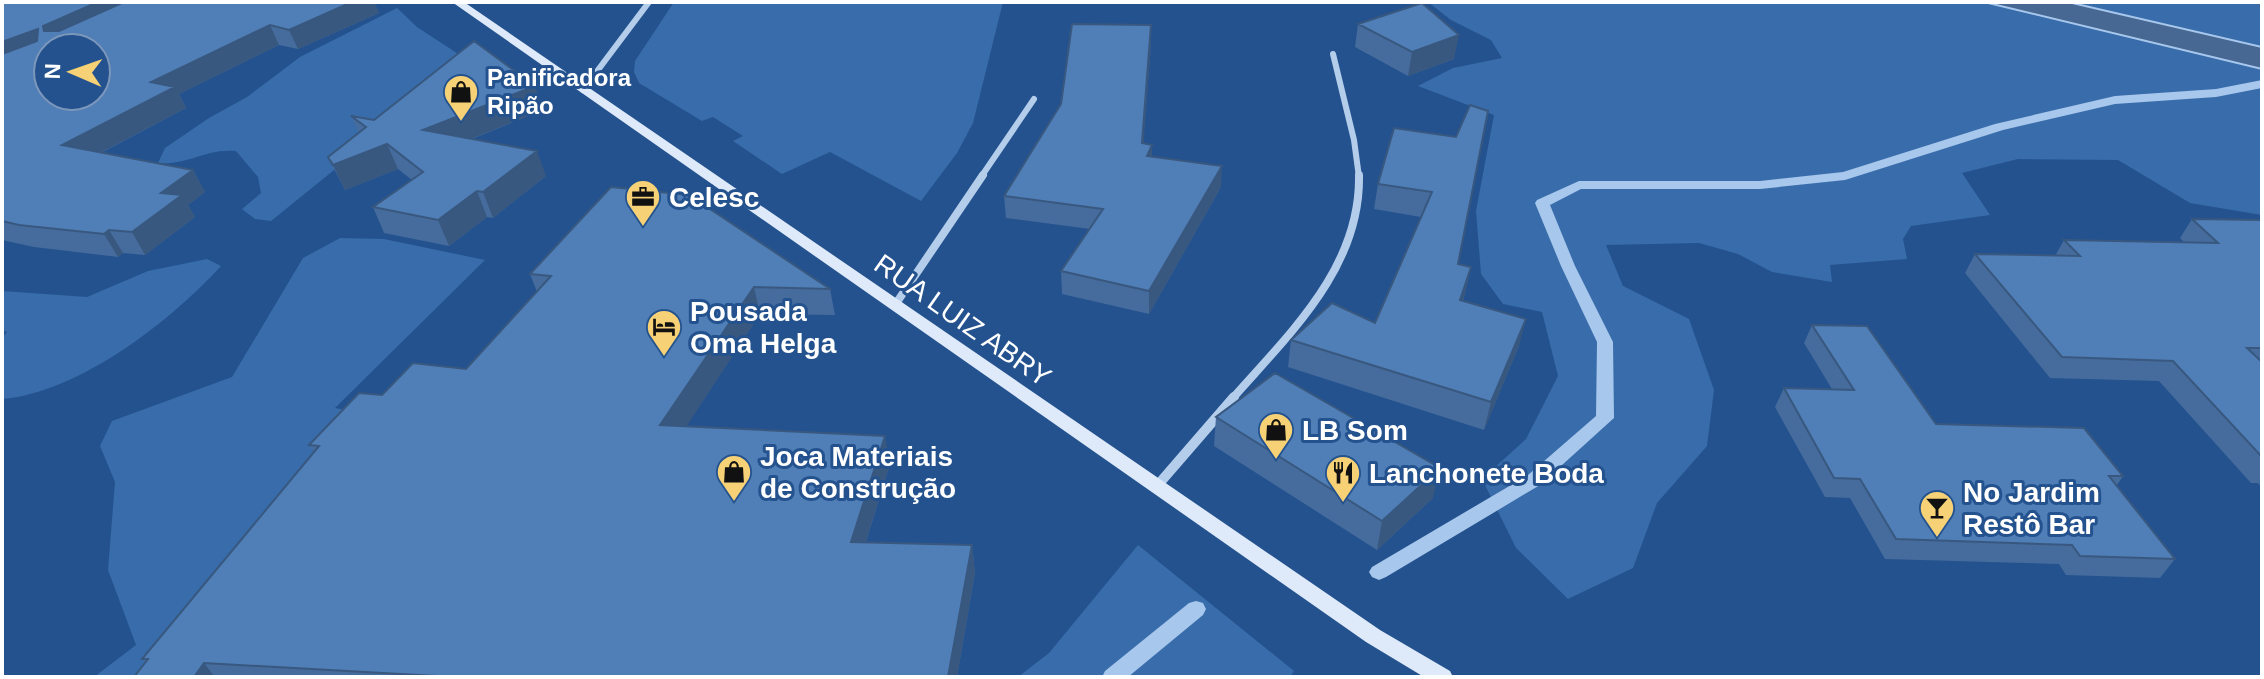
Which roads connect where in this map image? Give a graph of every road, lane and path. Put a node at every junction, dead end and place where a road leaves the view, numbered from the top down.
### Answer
1 (457, 2) edge
2 (649, 2) edge
3 (1333, 54) dead end
4 (583, 90) junction
5 (1034, 99) dead end
6 (895, 305) junction
7 (1156, 486) junction
8 (1442, 677) edge

1 - 4 main road, RUA LUIZ ABRY
2 - 4 street
3 - 7 street
4 - 6 main road, RUA LUIZ ABRY
5 - 6 street
6 - 7 main road, RUA LUIZ ABRY
7 - 8 main road, RUA LUIZ ABRY

